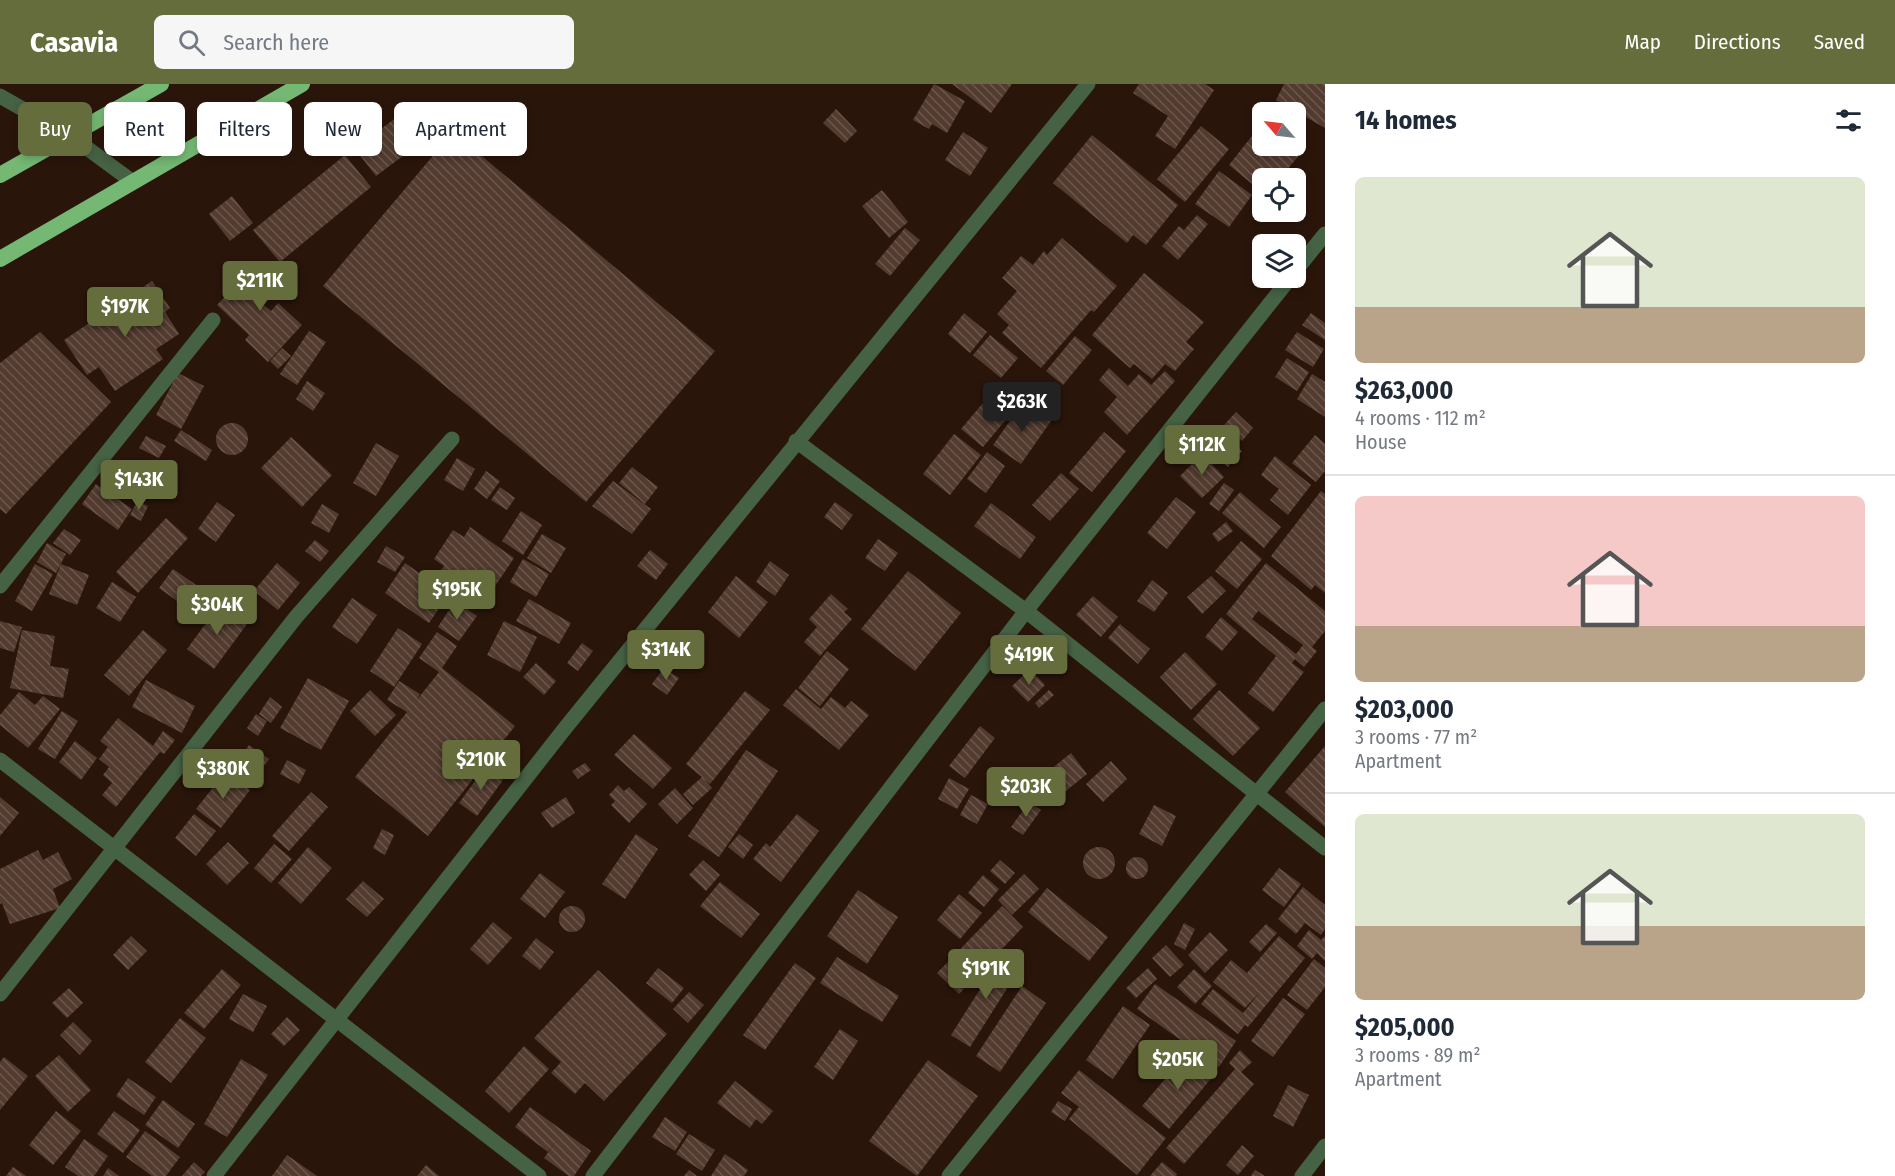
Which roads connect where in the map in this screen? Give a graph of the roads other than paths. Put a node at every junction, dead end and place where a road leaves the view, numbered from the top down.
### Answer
1 (161, 84) edge
2 (302, 84) edge
3 (1088, 84) edge
4 (0, 96) edge
5 (18, 106) edge
6 (92, 125) edge
7 (92, 152) edge
8 (37, 156) edge
9 (0, 176) edge
10 (133, 182) junction
11 (1325, 234) edge
12 (1306, 258) edge
13 (0, 259) edge
14 (1282, 288) edge
15 (213, 320) dead end
16 (452, 439) dead end
17 (796, 441) junction
18 (0, 586) edge
19 (1026, 611) junction
20 (1325, 709) edge
21 (0, 760) edge
22 (1257, 793) junction
23 (114, 848) junction
24 (1325, 848) edge
25 (0, 994) edge
26 (336, 1020) junction
27 (1325, 1146) edge
28 (214, 1176) edge
29 (539, 1176) edge
30 (593, 1176) edge
31 (949, 1176) edge
32 (1302, 1176) edge

1 - 6 highway
2 - 10 highway
3 - 17 street
4 - 5 street
7 - 10 street
8 - 9 highway
10 - 13 highway
11 - 12 street
14 - 19 street
15 - 18 street
16 - 23 street
17 - 19 street
17 - 26 street
19 - 22 street
19 - 30 street
20 - 22 street
21 - 23 street
22 - 24 street
22 - 31 street
23 - 25 street
23 - 26 street
26 - 28 street
26 - 29 street
27 - 32 street

